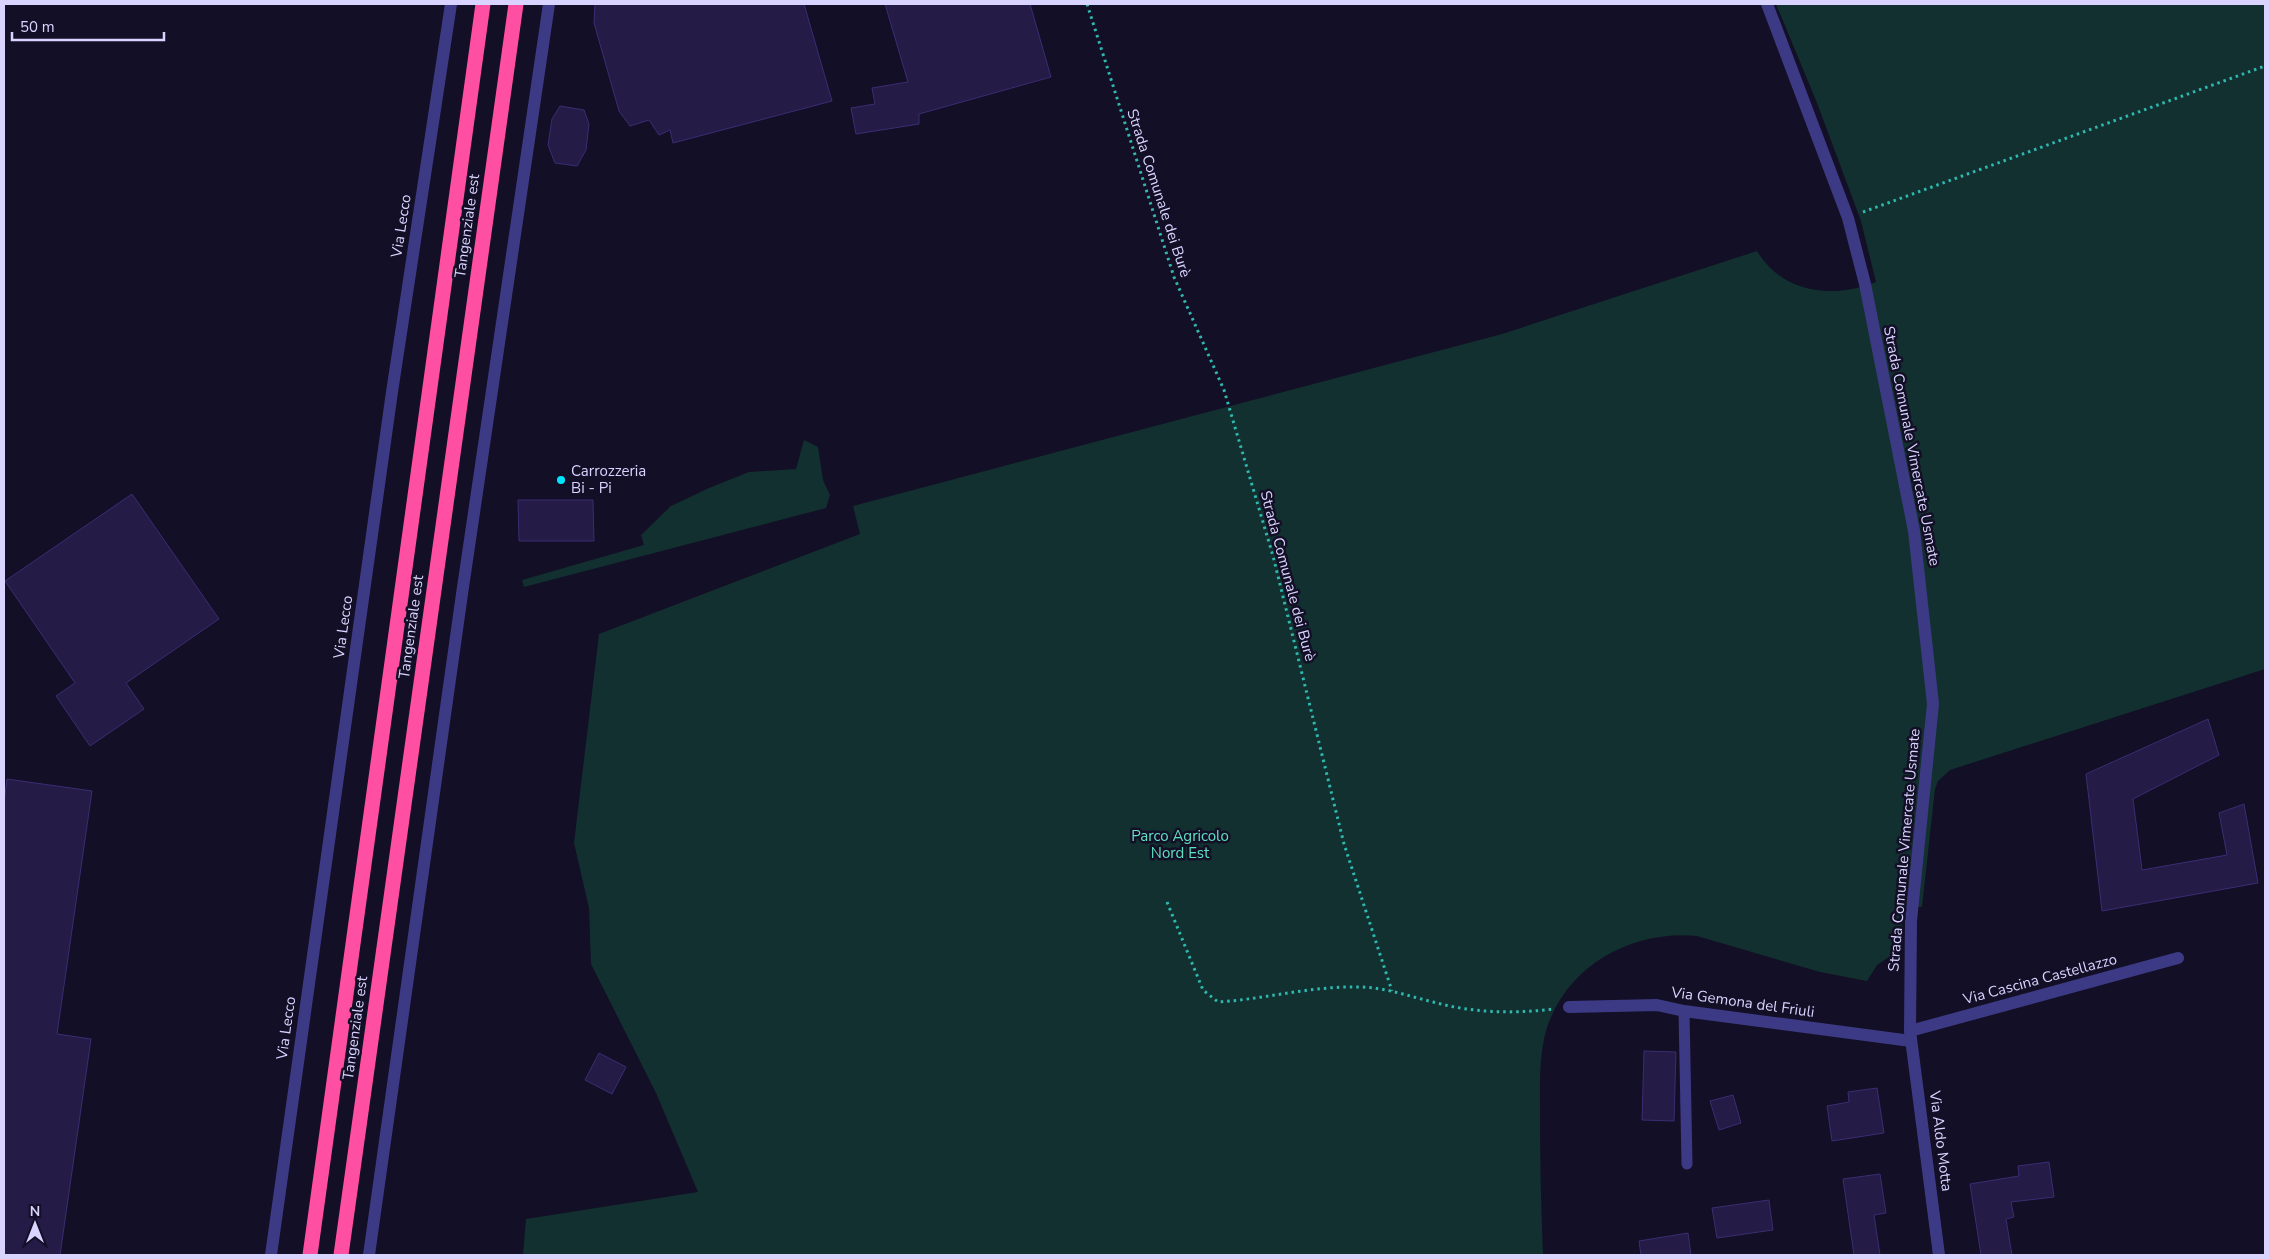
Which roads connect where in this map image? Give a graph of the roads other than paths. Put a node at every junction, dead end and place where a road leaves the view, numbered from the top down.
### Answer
1 (451, 4) edge
2 (483, 4) edge
3 (516, 4) edge
4 (549, 4) edge
5 (1767, 4) edge
6 (2178, 958) dead end
7 (1569, 1007) road end
8 (1684, 1011) junction
9 (1911, 1036) junction
10 (1687, 1164) dead end
11 (271, 1255) edge
12 (310, 1255) edge
13 (341, 1255) edge
14 (369, 1255) edge
15 (1939, 1255) edge

1 - 11 street, Via Lecco
2 - 12 highway, Tangenziale est
3 - 13 highway, Tangenziale est
4 - 14 street
5 - 9 street, Strada Comunale Vimercate Usmate
6 - 9 street, Via Cascina Castellazzo
7 - 8 street, Via Gemona del Friuli
8 - 9 street, Via Gemona del Friuli
8 - 10 lane
9 - 15 street, Via Aldo Motta

